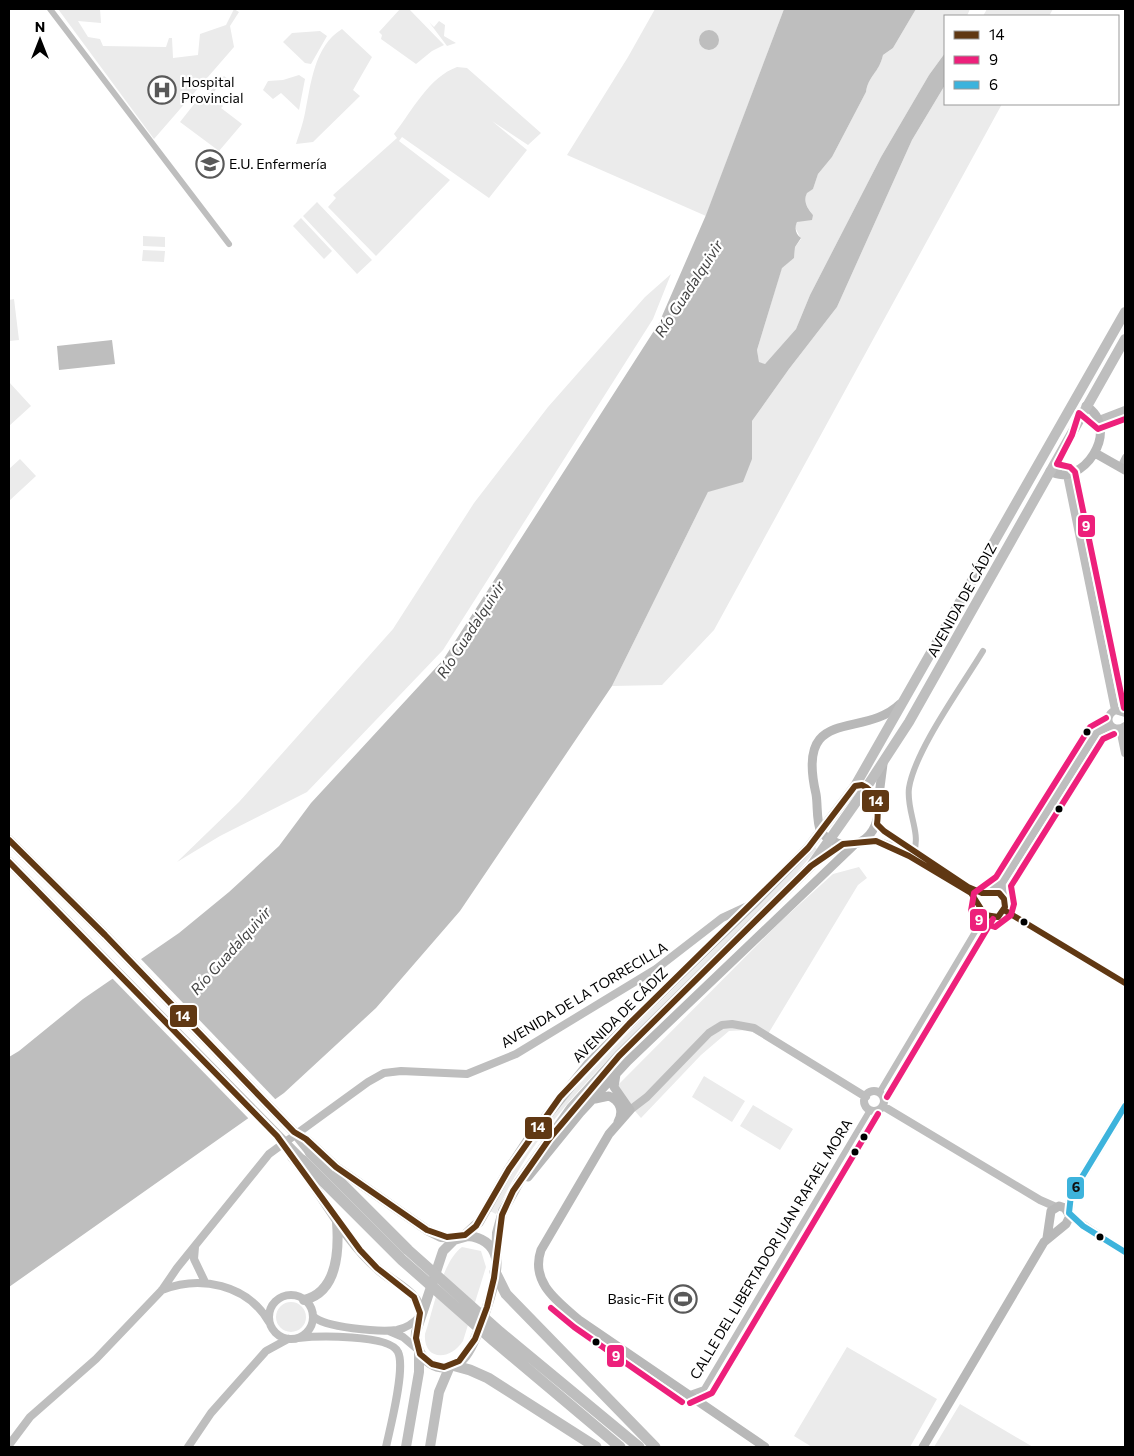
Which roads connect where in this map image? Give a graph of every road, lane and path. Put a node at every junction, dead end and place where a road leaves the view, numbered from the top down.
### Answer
1 (50, 9) edge
2 (229, 244) dead end
3 (1125, 312) edge
4 (1125, 338) edge
5 (1075, 400) junction
6 (1086, 406) junction
7 (1125, 410) edge
8 (1067, 416) junction
9 (1099, 420) junction
10 (1095, 453) junction
11 (1125, 457) edge
12 (1123, 468) edge
13 (1050, 470) junction
14 (1067, 475) junction
15 (983, 651) dead end
16 (906, 699) junction
17 (1115, 710) junction
18 (1125, 714) edge
19 (1110, 726) junction
20 (1123, 728) edge
21 (1125, 753) edge
22 (884, 761) junction
23 (855, 786) junction
24 (866, 788) junction
25 (878, 806) junction
26 (878, 824) junction
27 (822, 832) junction
28 (9, 840) edge
29 (830, 840) junction
30 (858, 843) junction
31 (843, 844) junction
32 (914, 852) junction
33 (9, 862) edge
34 (811, 866) junction
35 (1002, 883) junction
36 (988, 892) junction
37 (1002, 896) junction
38 (752, 905) junction
39 (979, 905) junction
40 (1004, 910) junction
41 (985, 915) junction
42 (737, 939) junction
43 (712, 980) junction
44 (1125, 983) edge
45 (616, 1074) junction
46 (652, 1092) junction
47 (879, 1093) junction
48 (866, 1097) junction
49 (622, 1103) junction
50 (588, 1104) junction
51 (883, 1106) junction
52 (1125, 1106) edge
53 (870, 1110) junction
54 (630, 1111) junction
55 (616, 1124) junction
56 (306, 1156) junction
57 (1070, 1198) junction
58 (503, 1211) junction
59 (1053, 1212) junction
60 (1066, 1220) junction
61 (337, 1222) junction
62 (461, 1237) junction
63 (1047, 1238) junction
64 (196, 1245) junction
65 (1125, 1252) edge
66 (496, 1268) junction
67 (205, 1282) junction
68 (162, 1290) junction
69 (304, 1300) junction
70 (276, 1301) junction
71 (254, 1302) junction
72 (313, 1316) junction
73 (420, 1316) junction
74 (324, 1324) junction
75 (270, 1325) junction
76 (310, 1328) junction
77 (382, 1330) junction
78 (497, 1336) junction
79 (298, 1338) junction
80 (288, 1339) junction
81 (418, 1350) junction
82 (266, 1351) junction
83 (451, 1366) junction
84 (687, 1395) junction
85 (392, 1422) junction
86 (9, 1445) edge
87 (188, 1447) edge
88 (386, 1447) edge
89 (392, 1447) edge
90 (406, 1447) edge
91 (430, 1447) edge
92 (596, 1447) edge
93 (620, 1447) edge
94 (640, 1447) edge
95 (655, 1447) edge
96 (765, 1447) edge
97 (923, 1447) edge

1 - 2 street
3 - 5 main road, AVENIDA DE CÁDIZ
4 - 6 main road, AVENIDA DE CÁDIZ
5 - 6 main road
5 - 8 main road, AVENIDA DE CÁDIZ
6 - 9 main road
6 - 13 main road, AVENIDA DE CÁDIZ
7 - 9 street
8 - 13 main road
8 - 16 main road, AVENIDA DE CÁDIZ
9 - 10 main road
10 - 12 main road
10 - 14 main road
11 - 12 street
13 - 14 main road
13 - 22 main road, AVENIDA DE CÁDIZ
14 - 17 street
15 - 32 street
16 - 23 main road, AVENIDA DE CÁDIZ
16 - 27 main road, AVENIDA DE CÁDIZ
17 - 18 street
17 - 19 street
19 - 20 street
19 - 35 street
20 - 21 street
22 - 24 main road, AVENIDA DE CÁDIZ
22 - 25 main road
23 - 24 main road
23 - 27 main road, AVENIDA DE CÁDIZ
24 - 25 main road
24 - 29 main road, AVENIDA DE CÁDIZ
25 - 26 main road
26 - 30 main road, AVENIDA DE CÁDIZ
26 - 32 street
27 - 29 main road
27 - 38 main road, AVENIDA DE CÁDIZ
28 - 56 main road
29 - 31 main road
29 - 34 main road, AVENIDA DE CÁDIZ
30 - 31 main road
30 - 39 street
30 - 43 main road, AVENIDA DE CÁDIZ
31 - 34 main road, AVENIDA DE CÁDIZ
32 - 36 street
33 - 56 main road
34 - 42 main road, AVENIDA DE CÁDIZ
35 - 36 street
35 - 37 street
36 - 37 street
36 - 39 street
37 - 40 street
38 - 62 main road, AVENIDA DE CÁDIZ
38 - 64 street, AVENIDA DE LA TORRECILLA
39 - 41 street
40 - 41 street
40 - 44 street
41 - 47 street
42 - 43 main road, AVENIDA DE CÁDIZ
42 - 58 main road, AVENIDA DE CÁDIZ
43 - 45 main road, AVENIDA DE CÁDIZ
45 - 49 main road
45 - 50 main road, AVENIDA DE CÁDIZ
46 - 48 street
46 - 49 street
46 - 54 street
47 - 48 street
47 - 51 street
48 - 53 street
49 - 50 main road
49 - 54 main road
49 - 55 main road
50 - 58 main road, AVENIDA DE CÁDIZ
51 - 53 street
51 - 59 street
52 - 57 main road
53 - 84 street, CALLE DEL LIBERTADOR JUAN RAFAEL MORA
54 - 55 main road
55 - 84 main road
56 - 61 main road
56 - 62 main road
56 - 78 highway
57 - 59 main road
57 - 60 main road
58 - 66 main road, AVENIDA DE CÁDIZ
59 - 60 main road
59 - 60 main road
59 - 63 main road
60 - 63 main road
60 - 65 street
61 - 69 main road
61 - 73 main road
62 - 66 main road
62 - 73 main road, AVENIDA DE CÁDIZ
63 - 97 main road
64 - 67 street
64 - 68 street, AVENIDA DE LA TORRECILLA
66 - 83 main road, AVENIDA DE CÁDIZ
66 - 95 highway
67 - 68 street
67 - 71 street
68 - 86 street, AVENIDA DE LA TORRECILLA
69 - 70 street
69 - 72 street
70 - 71 street
70 - 75 street
71 - 75 street
72 - 74 street
72 - 76 street
73 - 77 street
73 - 81 main road, AVENIDA DE CÁDIZ
74 - 76 street
74 - 77 street
75 - 80 street
75 - 82 street
76 - 79 street
77 - 81 street
78 - 93 highway
78 - 94 highway
79 - 80 street
79 - 85 street
80 - 82 street
81 - 83 main road
81 - 90 main road
82 - 87 street
83 - 91 main road
83 - 92 highway
84 - 96 main road
85 - 88 street
85 - 89 street

